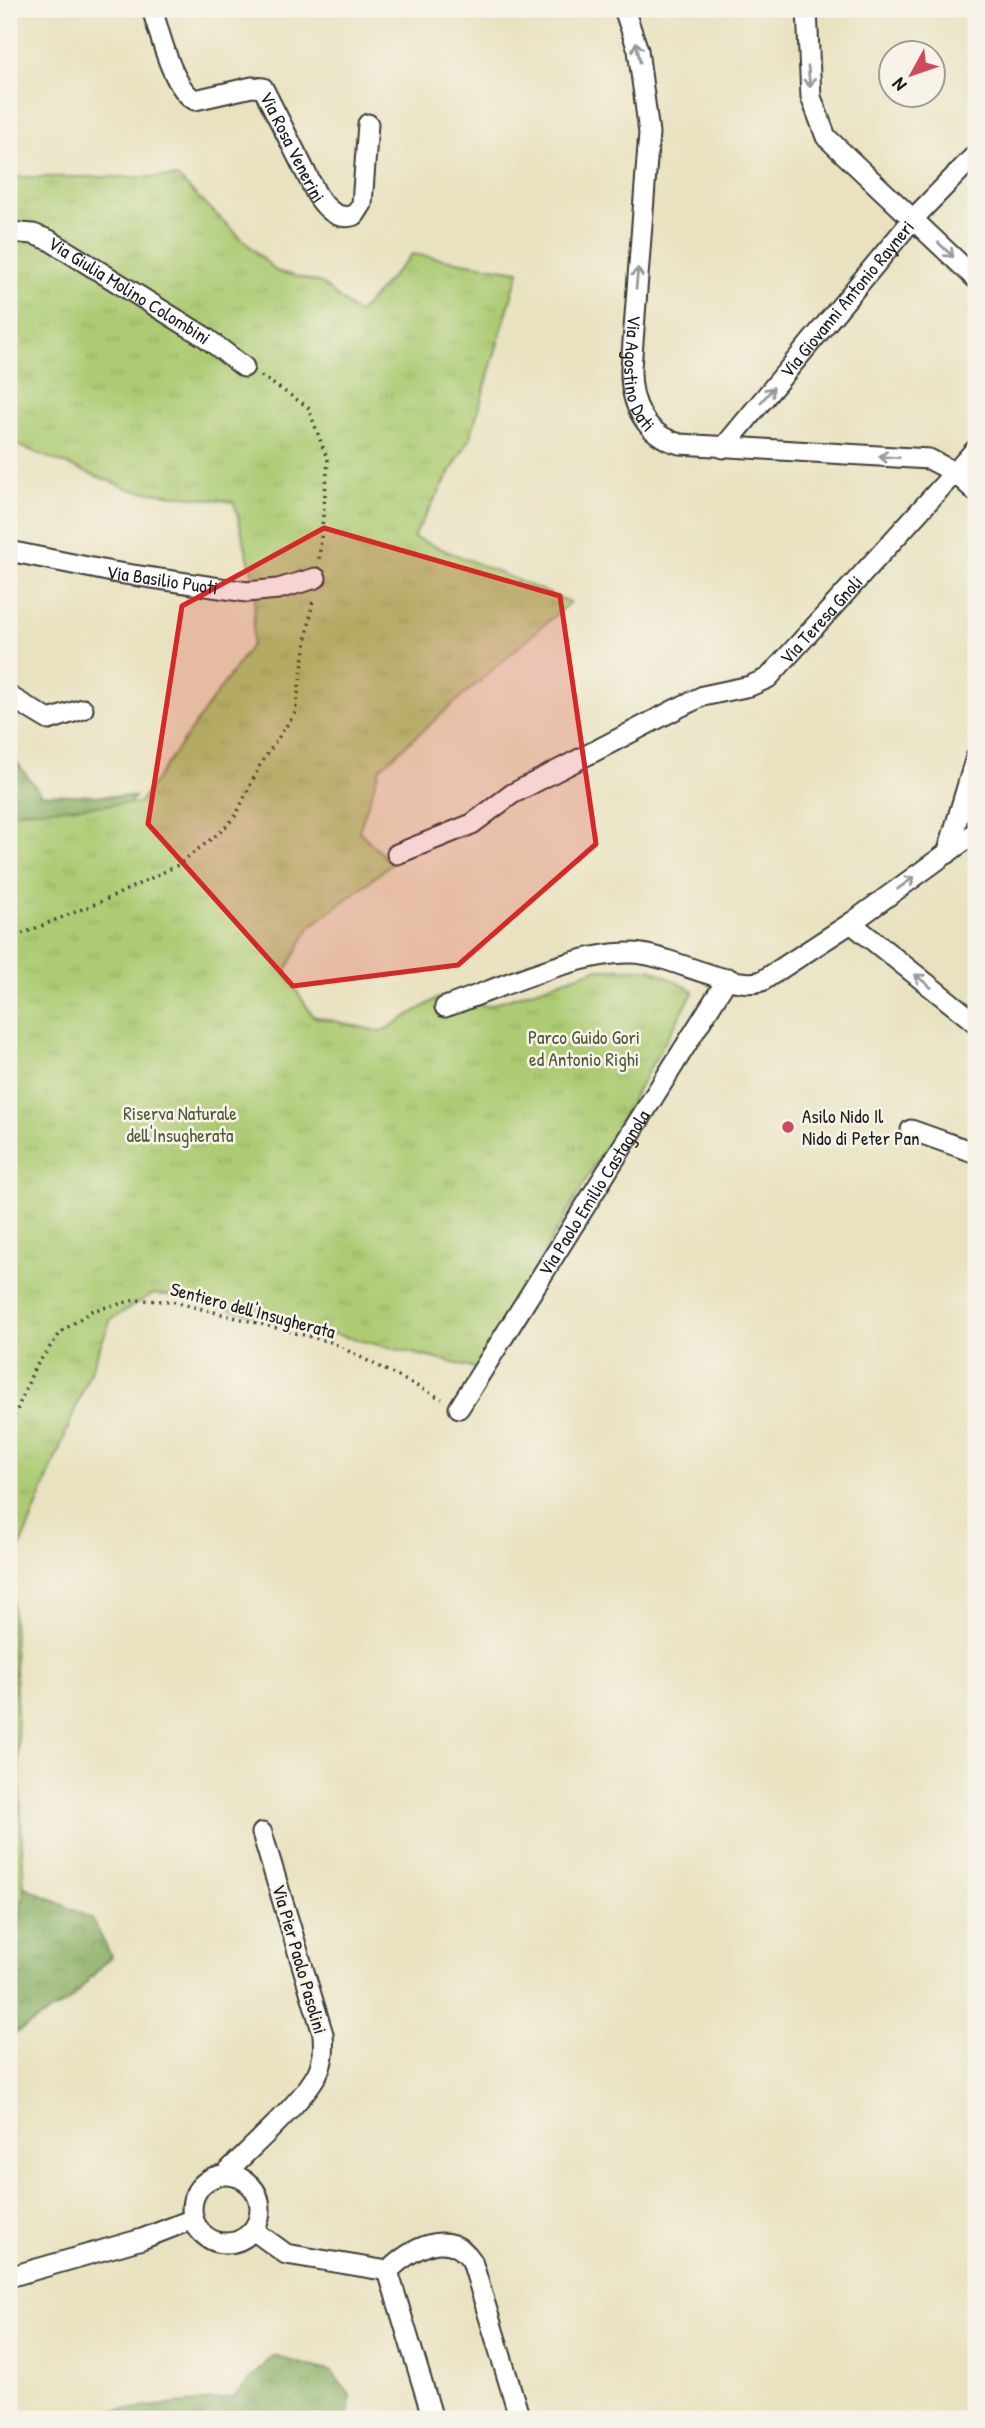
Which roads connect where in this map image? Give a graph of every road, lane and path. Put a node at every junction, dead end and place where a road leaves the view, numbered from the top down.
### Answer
1 (152, 9) edge
2 (624, 9) edge
3 (807, 9) edge
4 (368, 124) dead end
5 (976, 154) edge
6 (913, 219) junction
7 (9, 232) edge
8 (976, 279) edge
9 (244, 368) dead end
10 (723, 448) junction
11 (976, 449) edge
12 (954, 472) junction
13 (976, 492) edge
14 (9, 551) edge
15 (316, 578) dead end
16 (9, 696) edge
17 (83, 709) dead end
18 (976, 757) edge
19 (236, 815) dead end
20 (976, 832) edge
21 (397, 854) dead end
22 (947, 854) junction
23 (851, 923) junction
24 (9, 939) edge
25 (728, 978) junction
26 (445, 1007) dead end
27 (976, 1023) edge
28 (911, 1130) dead end
29 (976, 1153) edge
30 (459, 1408) joint
31 (9, 1429) edge
32 (262, 1833) dead end
33 (225, 2174) junction
34 (193, 2219) junction
35 (253, 2230) junction
36 (388, 2271) junction
37 (9, 2277) edge
38 (433, 2419) edge
39 (520, 2419) edge

1 - 4 street, Via Rosa Venerini
10 -> 2 street, Via Agostino Dati
3 -> 6 street
5 - 6 street, Via Giovanni Antonio Rayneri
6 -> 8 street
10 -> 6 street, Via Giovanni Antonio Rayneri
7 - 9 street, Via Giulia Molino Colombini
12 -> 10 street, Via Agostino Dati
11 - 12 street, Via Teresa Gnoli
12 - 13 street, Via Agostino Dati
12 - 21 street, Via Teresa Gnoli
14 - 15 street, Via Basilio Puoti
16 - 17 street
18 - 22 street
19 - 24 path
20 - 22 street
23 -> 22 street
23 - 25 street
27 -> 23 street
25 - 26 street
25 - 30 street, Via Paolo Emilio Castagnola
28 - 29 street
30 - 31 path, Sentiero dell'Insugherata
32 - 33 street, Via Pier Paolo Pasolini
33 - 34 street
33 - 35 street
34 - 35 street
34 - 37 street
35 - 36 street
36 - 38 street
36 - 39 street

